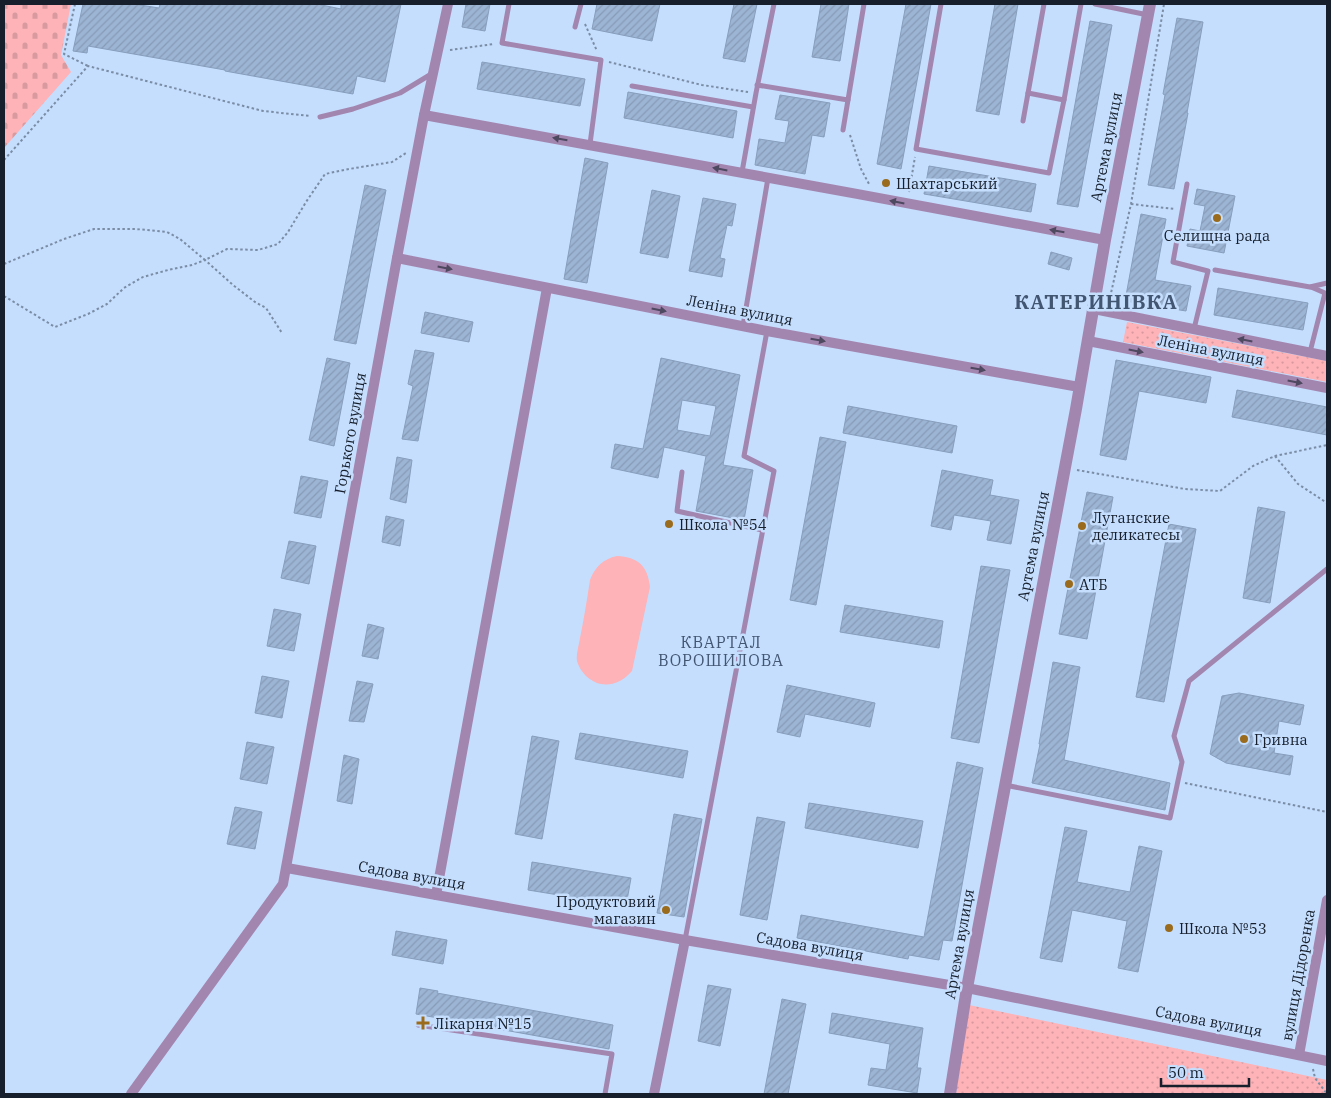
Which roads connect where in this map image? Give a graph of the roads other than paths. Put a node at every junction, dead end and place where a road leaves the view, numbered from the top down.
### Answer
1 (448, 4) edge
2 (509, 4) edge
3 (581, 4) edge
4 (774, 4) edge
5 (864, 4) edge
6 (941, 4) edge
7 (1044, 4) edge
8 (1081, 4) edge
9 (1095, 4) edge
10 (1149, 9) edge
11 (576, 27) dead end
12 (434, 73) junction
13 (757, 85) junction
14 (632, 86) dead end
15 (1028, 93) junction
16 (848, 100) junction
17 (1064, 100) junction
18 (753, 107) junction
19 (424, 116) junction
20 (320, 117) road end
21 (1023, 121) dead end
22 (843, 130) dead end
23 (590, 144) junction
24 (742, 173) junction
25 (768, 178) junction
26 (1187, 184) dead end
27 (1105, 240) junction
28 (397, 258) junction
29 (1215, 270) dead end
30 (1327, 283) edge
31 (1310, 286) junction
32 (547, 288) junction
33 (1094, 309) junction
34 (743, 326) junction
35 (1194, 329) junction
36 (767, 331) junction
37 (1088, 341) junction
38 (1310, 352) junction
39 (1327, 356) edge
40 (1079, 387) junction
41 (1327, 388) edge
42 (682, 472) dead end
43 (762, 530) junction
44 (1327, 569) edge
45 (1005, 785) junction
46 (287, 868) junction
47 (436, 895) junction
48 (1327, 900) edge
49 (685, 940) junction
50 (967, 988) junction
51 (418, 1025) dead end
52 (1304, 1056) junction
53 (1327, 1061) edge
54 (131, 1094) edge
55 (605, 1094) edge
56 (654, 1094) edge
57 (950, 1094) edge

1 - 12 street, Горького вулиця
2 - 23 lane
3 - 11 lane
4 - 13 lane
5 - 16 lane
6 - 17 lane
7 - 15 lane
8 - 17 lane
9 - 10 lane
10 - 27 street, Артема вулиця
12 - 19 street, Горького вулиця
12 - 20 lane
13 - 16 lane
13 - 18 lane
14 - 18 lane
15 - 17 lane
15 - 21 lane
16 - 22 lane
18 - 24 lane
23 -> 19 street
19 - 28 street, Горького вулиця
24 -> 23 street
24 - 25 street
27 -> 25 street
25 - 34 lane
26 - 35 lane
27 - 33 street, Артема вулиця
28 -> 32 street, Леніна вулиця
28 - 46 street, Горького вулиця
29 - 31 lane
30 - 31 lane
31 - 38 lane
32 -> 34 street, Леніна вулиця
32 - 47 street
33 - 35 street, Леніна вулиця
33 - 37 street, Артема вулиця
34 - 36 street, Леніна вулиця
38 -> 35 street, Леніна вулиця
36 -> 40 street, Леніна вулиця
36 - 43 lane
37 - 40 street, Артема вулиця
37 -> 41 street, Леніна вулиця
38 - 39 street, Леніна вулиця
40 - 45 street, Артема вулиця
42 - 43 lane
43 - 49 lane
44 - 45 lane
45 - 50 street, Артема вулиця
46 - 47 street, Садова вулиця
46 - 54 street, Горького вулиця
47 - 49 street, Садова вулиця
48 - 52 street, вулиця Дідоренка
49 - 50 street, Садова вулиця
49 - 56 street
50 - 52 street, Садова вулиця
50 - 57 street, Артема вулиця
51 - 55 lane
52 - 53 street, Садова вулиця

